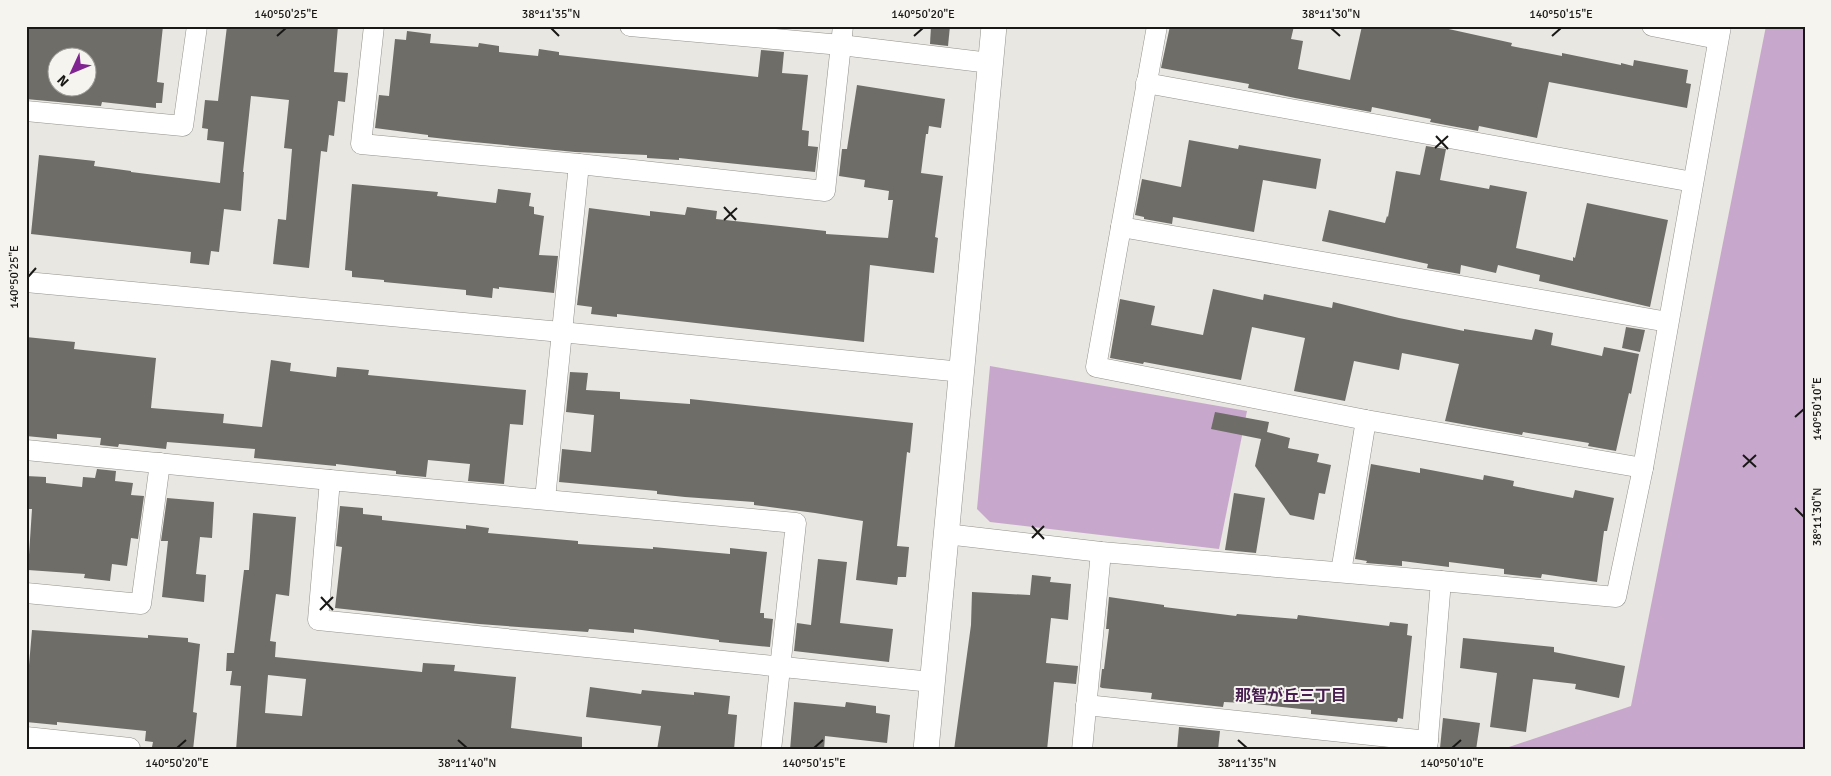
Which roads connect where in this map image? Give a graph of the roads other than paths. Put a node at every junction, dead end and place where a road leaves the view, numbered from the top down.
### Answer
1 (197, 26) edge
2 (374, 26) edge
3 (630, 26) edge
4 (994, 26) edge
5 (1156, 26) edge
6 (1652, 26) edge
7 (1719, 32) edge
8 (842, 36) edge
9 (990, 63) junction
10 (1146, 83) junction
11 (26, 111) edge
12 (579, 164) junction
13 (1693, 182) junction
14 (1120, 227) junction
15 (26, 282) edge
16 (1668, 322) junction
17 (561, 332) junction
18 (962, 372) junction
19 (1366, 420) junction
20 (26, 450) edge
21 (160, 463) junction
22 (1643, 468) junction
23 (330, 480) junction
24 (545, 499) junction
25 (946, 534) junction
26 (1101, 552) junction
27 (1341, 572) junction
28 (1441, 580) junction
29 (26, 593) edge
30 (781, 666) junction
31 (932, 682) junction
32 (1086, 705) junction
33 (26, 736) edge
34 (1428, 745) edge
35 (129, 750) edge
36 (771, 750) edge
37 (926, 750) edge
38 (1082, 750) edge

1 - 11 street
2 - 12 street
3 - 8 street
4 - 9 street
5 - 10 street
6 - 7 street
7 - 13 street
8 - 9 street
8 - 12 street
9 - 18 street
10 - 13 street
10 - 14 street
12 - 17 street
13 - 16 street
14 - 16 street
14 - 19 street
15 - 17 street
16 - 22 street
17 - 18 street
17 - 24 street
18 - 25 street
19 - 22 street
19 - 27 street
20 - 21 street
21 - 23 street
21 - 29 street
22 - 28 street
23 - 24 street
23 - 30 street
24 - 30 street
25 - 26 street
25 - 31 street
26 - 27 street
26 - 32 street
27 - 28 street
28 - 34 street
30 - 31 street
30 - 36 street
31 - 37 street
32 - 34 street
32 - 38 street
33 - 35 street

